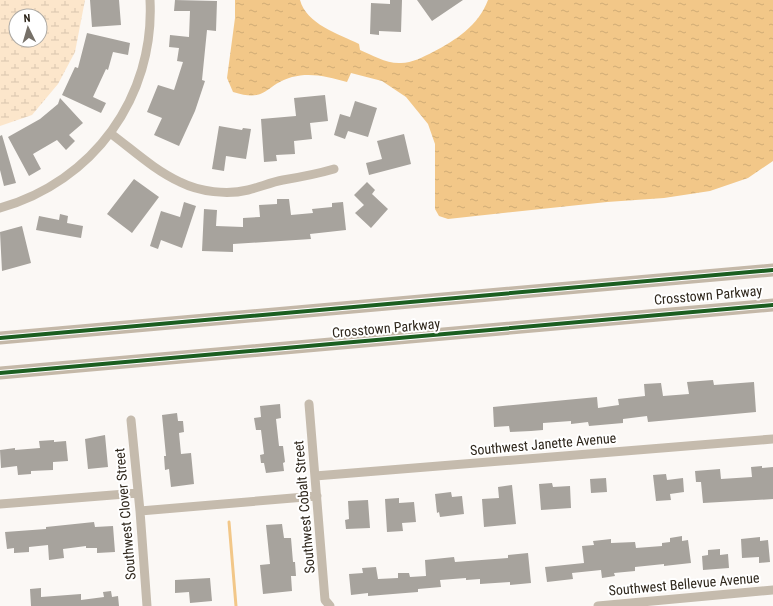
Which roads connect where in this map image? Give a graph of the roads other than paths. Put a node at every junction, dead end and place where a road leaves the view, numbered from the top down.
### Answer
1 (150, 0) edge
2 (110, 133) junction
3 (334, 169) dead end
4 (0, 208) edge
5 (773, 270) edge
6 (773, 305) edge
7 (0, 338) edge
8 (0, 373) edge
9 (309, 404) dead end
10 (131, 420) dead end
11 (773, 439) edge
12 (315, 476) junction
13 (138, 493) junction
14 (317, 496) junction
15 (0, 504) edge
16 (140, 511) junction
17 (773, 590) edge
18 (147, 606) edge
19 (330, 606) edge
20 (598, 606) edge

1 - 2 street
2 - 3 street
2 - 4 street
5 - 7 main road, Crosstown Parkway
6 - 8 main road, Crosstown Parkway
9 - 12 street, Southwest Cobalt Street
10 - 13 street, Southwest Clover Street
11 - 12 street, Southwest Janette Avenue
12 - 14 street, Southwest Cobalt Street
13 - 15 street
13 - 16 street, Southwest Clover Street
14 - 16 street
14 - 19 street, Southwest Cobalt Street
16 - 18 street, Southwest Clover Street
17 - 20 street, Southwest Bellevue Avenue

